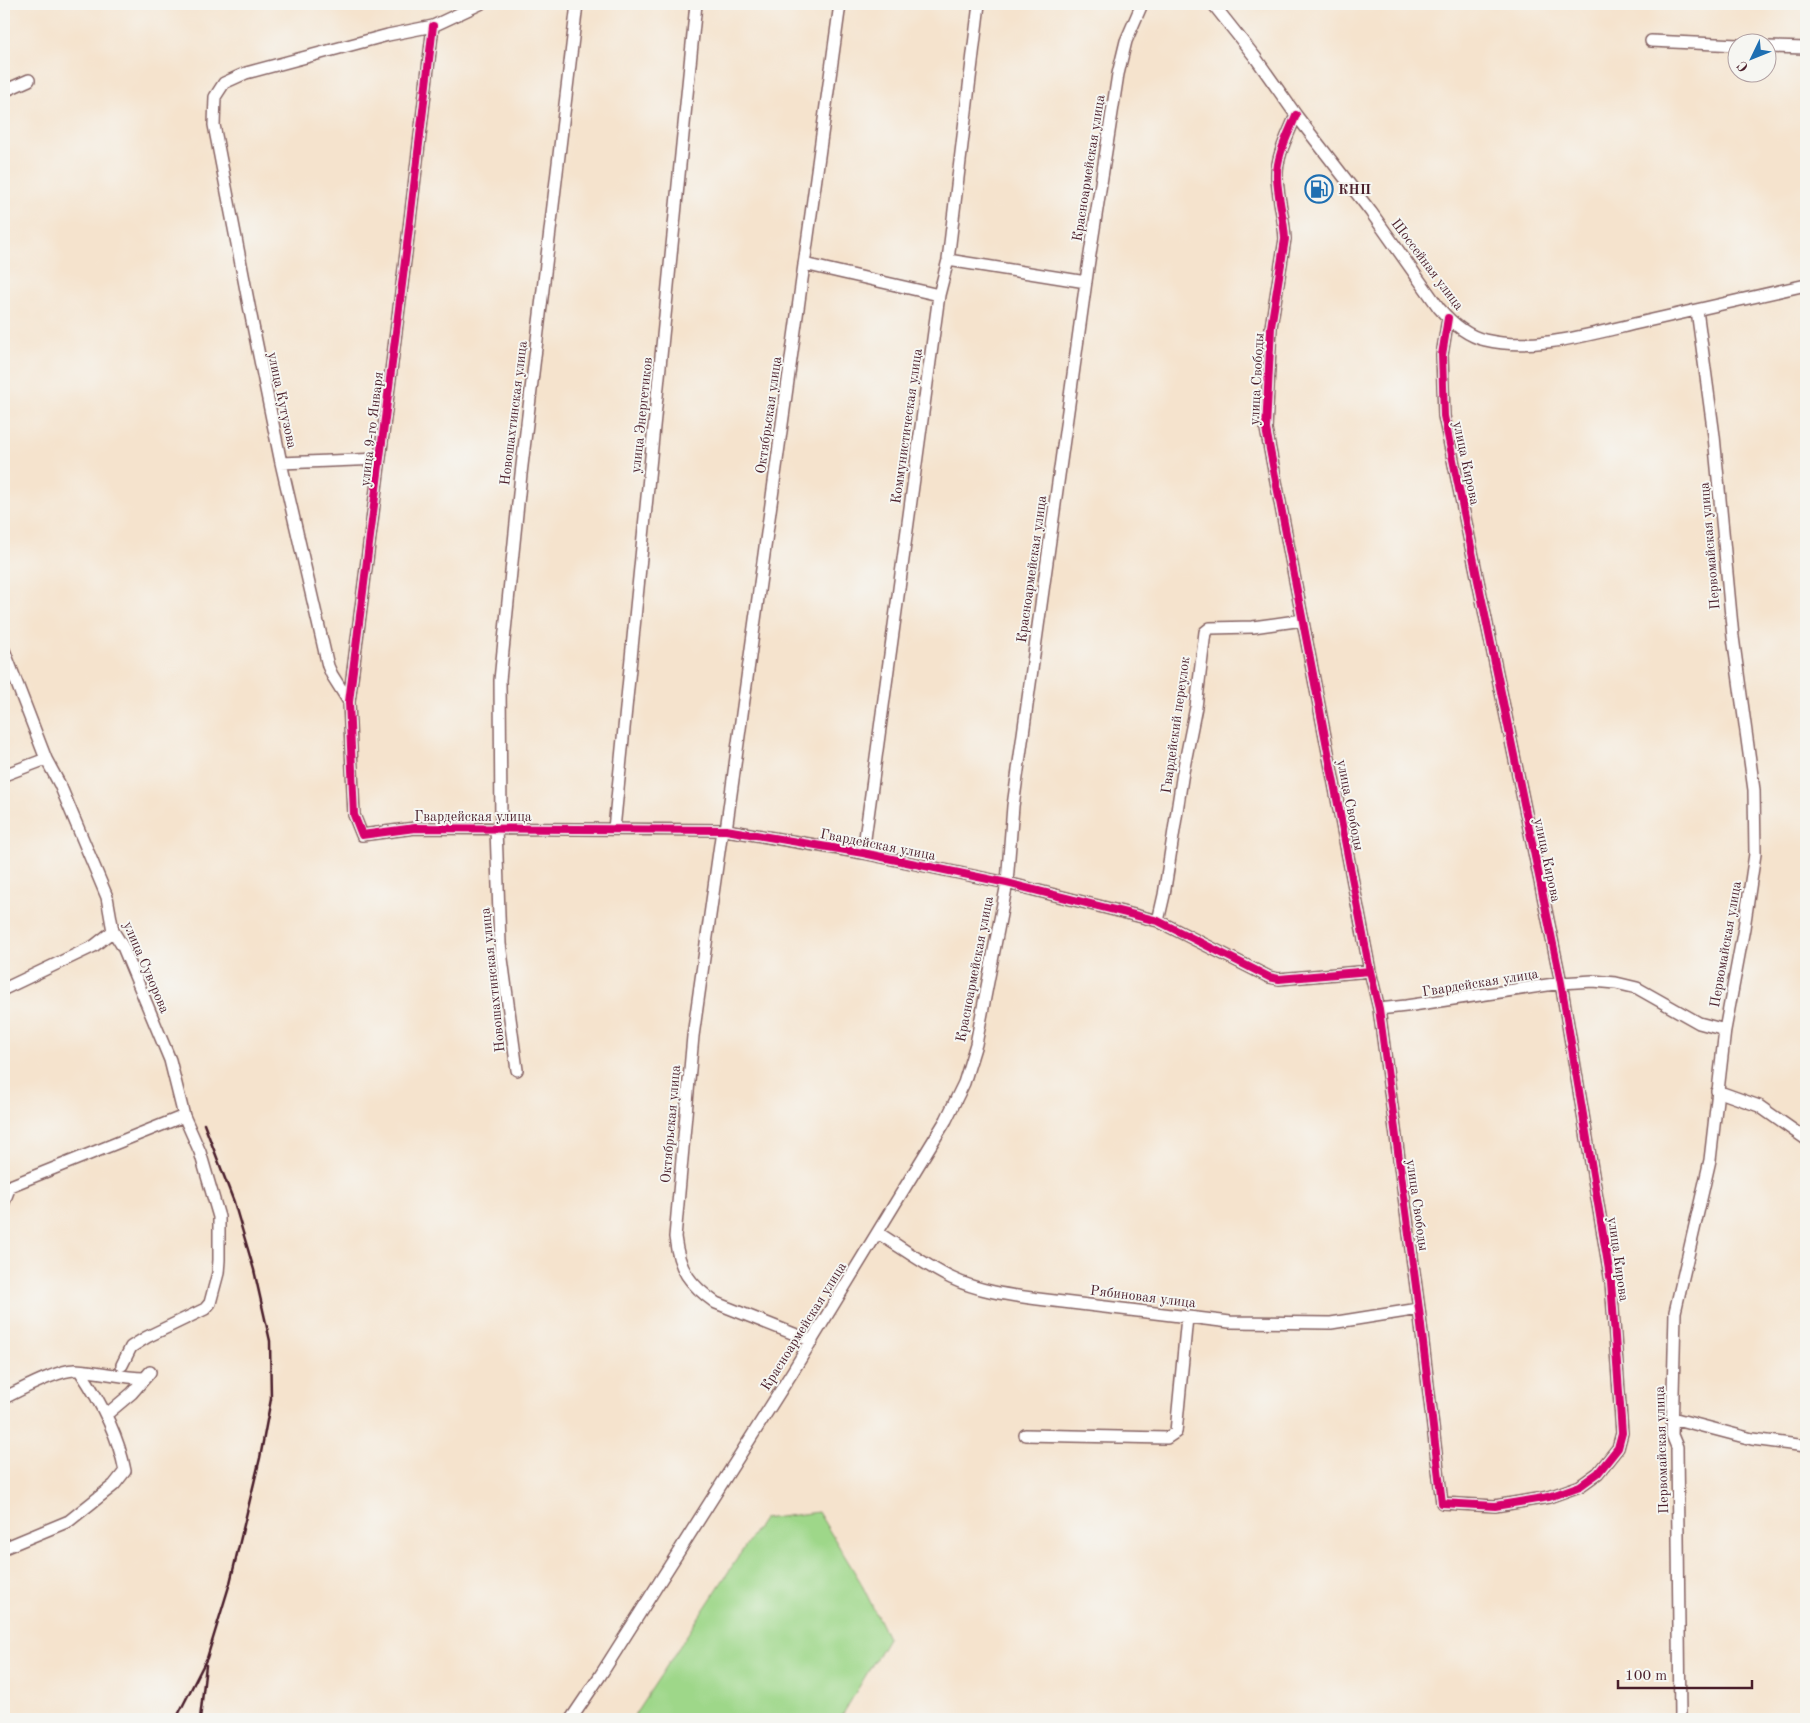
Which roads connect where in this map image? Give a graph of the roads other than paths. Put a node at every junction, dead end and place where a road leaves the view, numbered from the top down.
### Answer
1 (480, 4) edge
2 (578, 4) edge
3 (696, 4) edge
4 (840, 4) edge
5 (980, 4) edge
6 (1142, 4) edge
7 (1213, 4) edge
8 (432, 26) junction
9 (1651, 41) dead end
10 (1728, 45) edge
11 (1778, 47) edge
12 (1806, 48) edge
13 (30, 80) dead end
14 (4, 91) edge
15 (1296, 115) junction
16 (948, 260) junction
17 (804, 264) junction
18 (1086, 282) junction
19 (1806, 285) edge
20 (939, 295) junction
21 (1697, 310) junction
22 (1448, 318) junction
23 (380, 459) junction
24 (281, 463) junction
25 (1303, 620) junction
26 (4, 650) edge
27 (349, 702) junction
28 (46, 759) junction
29 (4, 775) edge
30 (499, 828) junction
31 (614, 830) junction
32 (724, 830) junction
33 (362, 835) joint
34 (863, 853) junction
35 (1007, 883) junction
36 (1158, 921) junction
37 (113, 931) junction
38 (1370, 971) junction
39 (1561, 983) junction
40 (4, 989) edge
41 (1379, 1009) junction
42 (1725, 1030) junction
43 (517, 1070) dead end
44 (1717, 1091) junction
45 (184, 1116) junction
46 (1806, 1140) edge
47 (4, 1202) edge
48 (878, 1233) junction
49 (1419, 1309) junction
50 (1187, 1317) junction
51 (812, 1341) junction
52 (122, 1365) dead end
53 (80, 1371) junction
54 (4, 1398) edge
55 (107, 1414) junction
56 (1672, 1418) junction
57 (1025, 1436) dead end
58 (1806, 1446) edge
59 (1442, 1503) joint
60 (4, 1548) edge
61 (571, 1719) edge
62 (1680, 1719) edge

1 - 8 street
2 - 30 street, Новошахтинская улица
3 - 31 street, улица Энергетиков
4 - 17 street, Октябрьская улица
5 - 16 street, Коммунистическая улица
6 - 18 street, Красноармейская улица
7 - 15 street, Шоссейная улица
8 - 23 street, улица 9-го Января
8 - 24 street, улица Кутузова
9 - 10 street
11 - 12 street
13 - 14 street
15 - 22 street, Шоссейная улица
15 - 25 street, улица Свободы
16 - 18 street
16 - 20 street, Коммунистическая улица
17 - 20 street
17 - 32 street, Октябрьская улица
18 - 35 street, Красноармейская улица
19 - 21 street, Шоссейная улица
20 - 34 street, Коммунистическая улица
21 - 22 street, Шоссейная улица
21 - 42 street, Первомайская улица
22 - 39 street, улица Кирова
23 - 24 street
23 - 27 street, улица 9-го Января
24 - 27 street, улица Кутузова
25 - 36 street, Гвардейский переулок
25 - 38 street, улица Свободы
26 - 28 street, улица Суворова
27 - 33 street, улица 9-го Января
28 - 29 street
28 - 37 street, улица Суворова
30 - 31 street, Гвардейская улица
30 - 33 street, Гвардейская улица
30 - 43 street, Новошахтинская улица
31 - 32 street, Гвардейская улица
32 - 34 street, Гвардейская улица
32 - 51 street, Октябрьская улица
34 - 35 street, Гвардейская улица
35 - 36 street, Гвардейская улица
35 - 48 street, Красноармейская улица
36 - 38 street, Гвардейская улица
37 - 40 street
37 - 45 street, улица Суворова
38 - 41 street, улица Свободы
39 - 41 street, Гвардейская улица
39 - 42 street, Гвардейская улица
39 - 59 street, улица Кирова
41 - 49 street, улица Свободы
42 - 44 street, Первомайская улица
44 - 46 street
44 - 56 street, Первомайская улица
45 - 47 street
45 - 52 street, улица Суворова
48 - 50 street, Рябиновая улица
48 - 51 street, Красноармейская улица
49 - 50 street, Рябиновая улица
49 - 59 street, улица Свободы
50 - 57 street
51 - 61 street, Красноармейская улица
53 - 54 street
53 - 55 street
53 - 55 street
55 - 60 street
56 - 58 street
56 - 62 street, Первомайская улица

